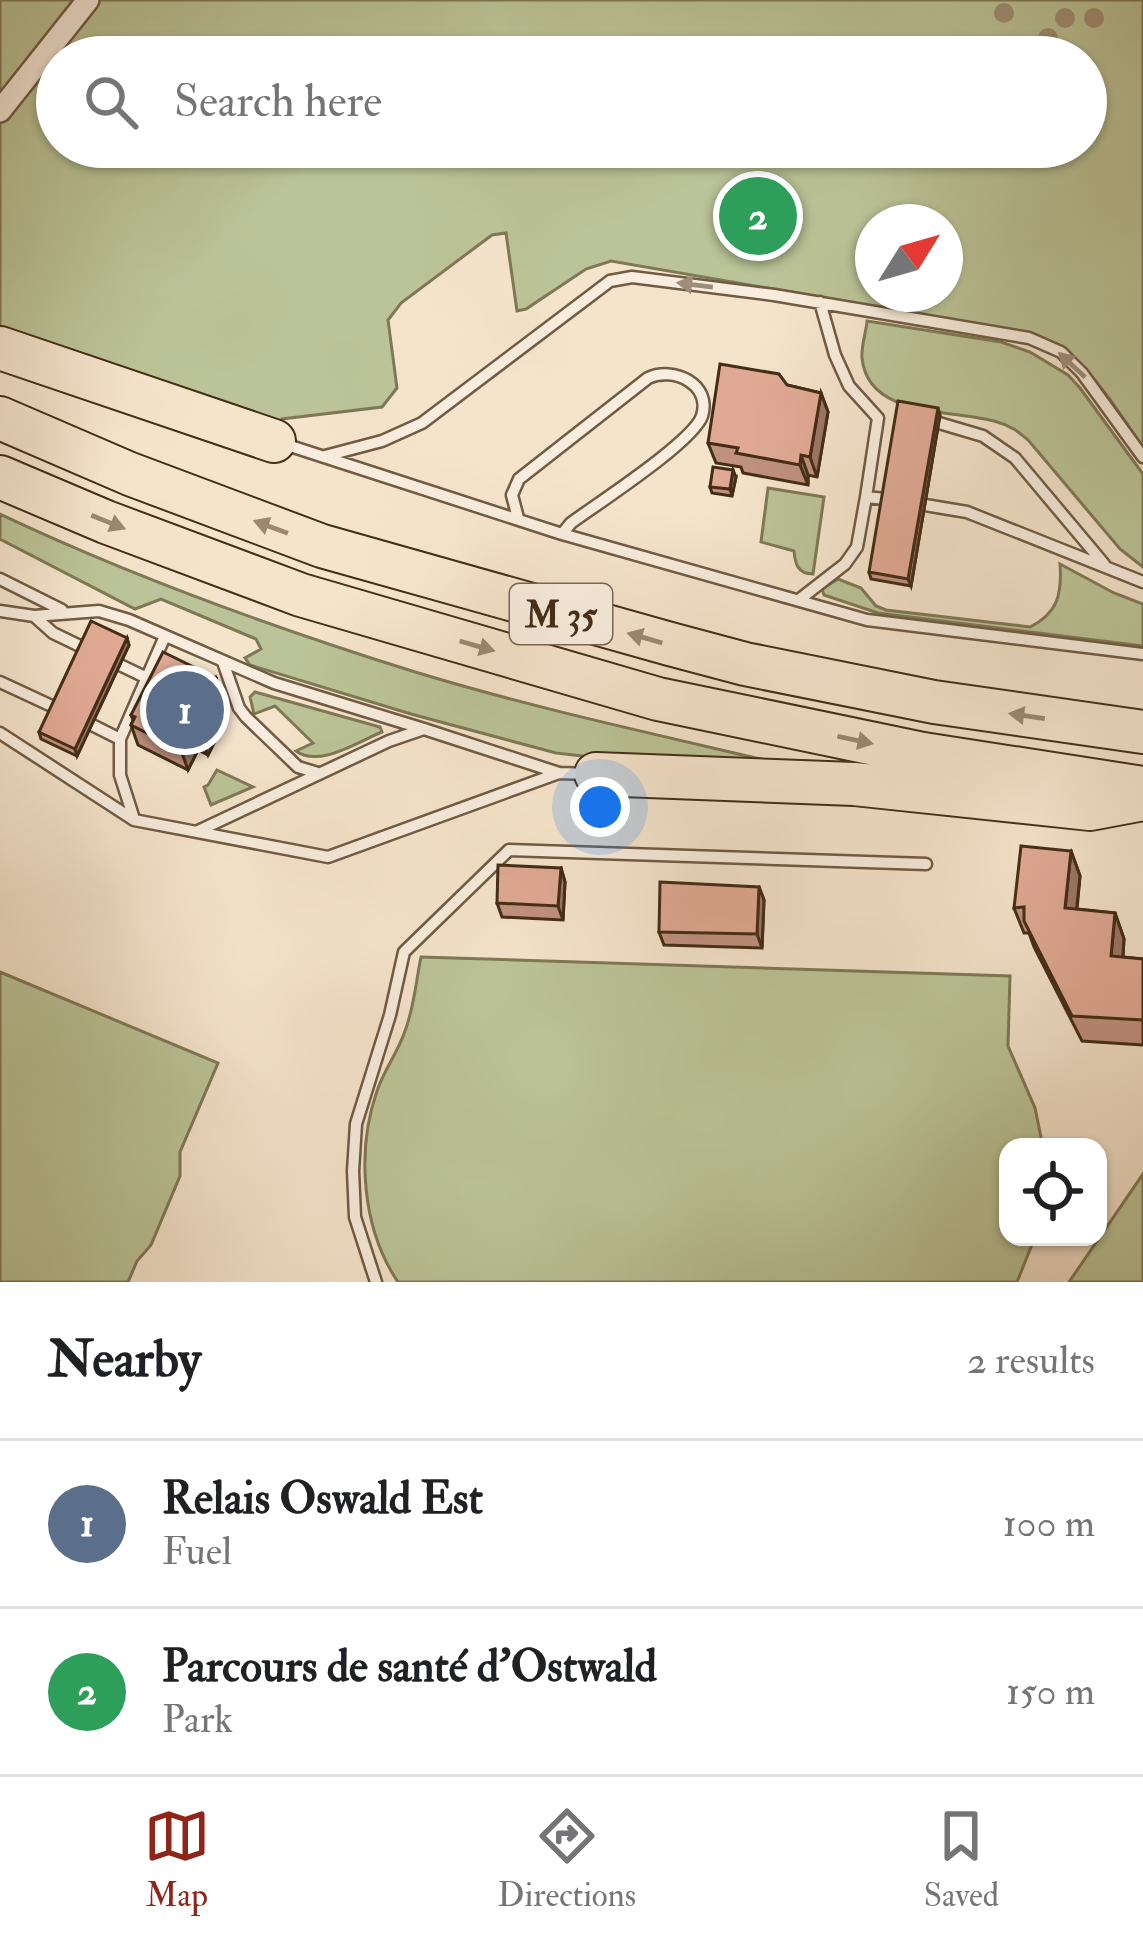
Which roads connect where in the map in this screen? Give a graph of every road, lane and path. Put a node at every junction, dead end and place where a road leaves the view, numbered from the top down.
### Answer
1 (88, 0) edge
2 (59, 36) edge
3 (36, 66) edge
4 (0, 111) edge
5 (820, 302) junction
6 (0, 348) edge
7 (0, 418) edge
8 (939, 423) edge
9 (274, 441) joint
10 (325, 457) junction
11 (1143, 457) edge
12 (0, 476) edge
13 (866, 497) junction
14 (885, 500) edge
15 (925, 505) edge
16 (518, 518) junction
17 (562, 534) junction
18 (1106, 567) junction
19 (0, 579) edge
20 (1143, 582) edge
21 (800, 599) junction
22 (0, 611) edge
23 (65, 612) junction
24 (34, 616) junction
25 (165, 636) junction
26 (84, 648) edge
27 (1143, 654) edge
28 (223, 662) junction
29 (120, 665) edge
30 (147, 678) junction
31 (0, 682) edge
32 (56, 708) edge
33 (92, 725) edge
34 (424, 729) junction
35 (1143, 732) edge
36 (0, 733) edge
37 (120, 739) junction
38 (318, 773) junction
39 (578, 773) junction
40 (1143, 788) edge
41 (1143, 799) edge
42 (134, 820) junction
43 (195, 832) junction
44 (926, 864) dead end
45 (376, 1282) edge

1 - 2 street
3 - 4 street
5 -> 10 lane
11 -> 5 lane
5 - 13 lane
6 - 9 highway
35 -> 7 highway, M 35
8 - 18 lane
9 - 10 lane
10 - 16 lane
12 -> 40 highway, M 35
13 - 14 lane
13 - 21 lane
15 - 18 lane
16 - 17 lane
16 - 17 lane
17 - 21 lane
18 - 20 lane
19 - 23 lane
21 - 27 lane
22 - 24 lane
23 - 24 lane
23 - 25 lane
24 - 26 lane
25 - 28 lane
25 - 30 lane
28 - 34 lane
28 - 38 lane
29 - 30 lane
30 - 37 lane
31 - 32 lane
33 - 37 lane
34 - 38 lane
34 - 39 lane
36 - 42 lane
37 - 42 lane
38 - 43 lane
39 - 41 highway
39 - 43 lane
42 - 43 lane
44 - 45 lane

